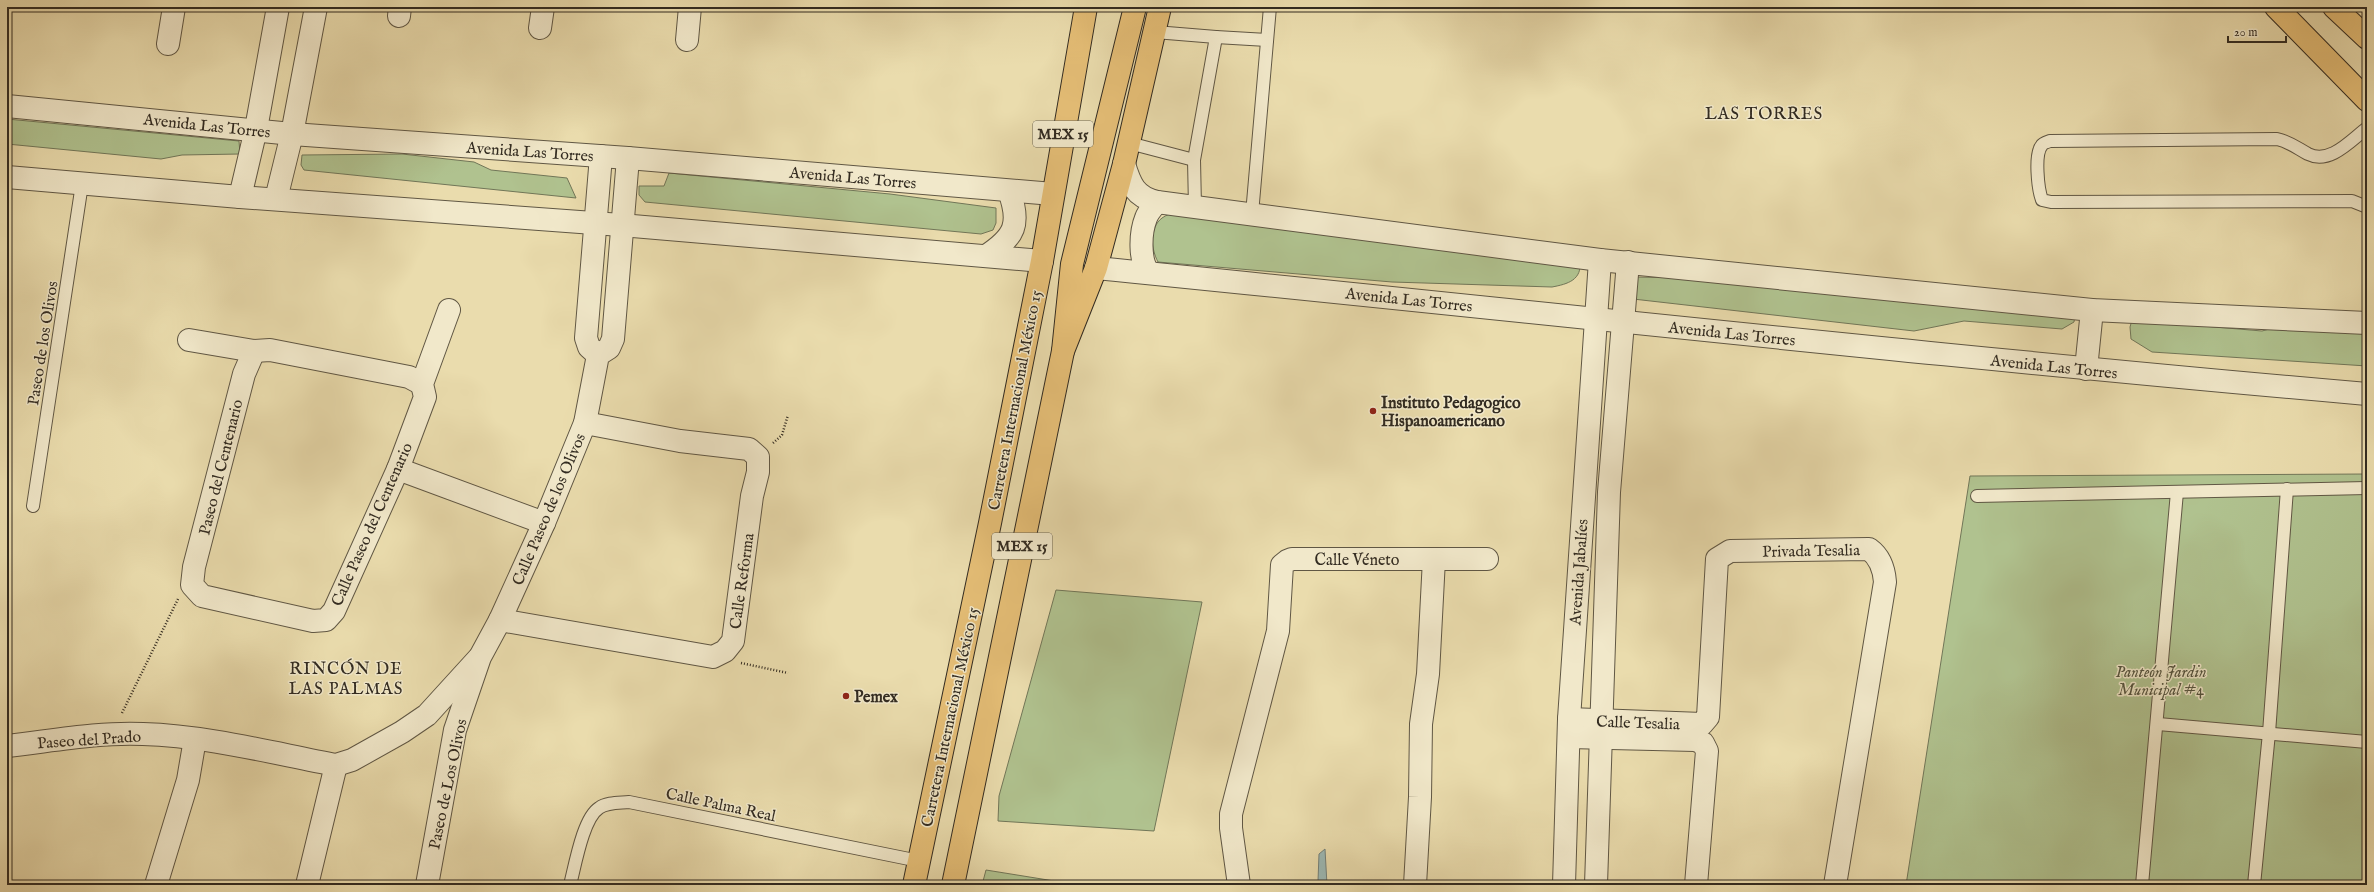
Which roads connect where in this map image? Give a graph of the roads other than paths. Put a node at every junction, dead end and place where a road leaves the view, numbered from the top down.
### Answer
1 (174, 7) edge
2 (278, 7) edge
3 (316, 7) edge
4 (690, 7) edge
5 (1086, 7) edge
6 (1135, 7) edge
7 (1160, 7) edge
8 (1270, 7) edge
9 (2276, 7) edge
10 (2334, 7) edge
11 (1155, 32) junction
12 (2364, 34) edge
13 (1216, 37) junction
14 (687, 40) dead end
15 (1267, 40) junction
16 (168, 44) dead end
17 (2367, 100) edge
18 (7, 106) edge
19 (2367, 128) edge
20 (256, 129) junction
21 (292, 134) junction
22 (1127, 153) junction
23 (601, 156) junction
24 (628, 158) junction
25 (1194, 160) junction
26 (7, 177) edge
27 (82, 184) junction
28 (1009, 191) junction
29 (1053, 194) junction
30 (240, 197) junction
31 (276, 199) junction
32 (1157, 202) junction
33 (1195, 207) junction
34 (2367, 207) edge
35 (1252, 214) junction
36 (595, 223) junction
37 (621, 225) junction
38 (986, 256) junction
39 (1600, 260) junction
40 (1042, 261) junction
41 (1628, 262) junction
42 (1096, 268) junction
43 (1149, 273) junction
44 (449, 310) dead end
45 (2092, 310) junction
46 (1597, 317) junction
47 (1622, 321) junction
48 (2367, 323) edge
49 (189, 340) dead end
50 (254, 351) junction
51 (1063, 351) junction
52 (598, 355) junction
53 (2086, 369) junction
54 (422, 384) junction
55 (2367, 394) edge
56 (585, 423) junction
57 (398, 468) junction
58 (2367, 488) edge
59 (2287, 489) junction
60 (2177, 492) junction
61 (1976, 496) dead end
62 (33, 506) dead end
63 (544, 523) junction
64 (1434, 559) junction
65 (1487, 559) dead end
66 (192, 585) joint
67 (500, 620) junction
68 (480, 657) junction
69 (427, 715) junction
70 (1706, 722) joint
71 (2158, 724) junction
72 (1569, 728) junction
73 (455, 730) junction
74 (1601, 730) junction
75 (2269, 733) junction
76 (195, 739) junction
77 (2367, 742) edge
78 (7, 746) edge
79 (336, 765) junction
80 (919, 861) junction
81 (156, 885) edge
82 (307, 885) edge
83 (427, 885) edge
84 (570, 885) edge
85 (914, 885) edge
86 (953, 885) edge
87 (1239, 885) edge
88 (1415, 885) edge
89 (1564, 885) edge
90 (1596, 885) edge
91 (1696, 885) edge
92 (1835, 885) edge
93 (2142, 885) edge
94 (2254, 885) edge

1 - 16 street
2 - 20 street
3 - 21 street
4 - 14 street
5 - 29 main road, Carretera Internacional México 15 / MEX 15
6 - 51 main road, MEX 15
7 - 11 main road, MEX 15
8 - 15 lane
9 - 17 main road
10 - 12 main road
11 - 13 lane
11 - 22 main road, MEX 15
13 - 15 lane
13 - 25 lane
15 - 35 lane
18 - 20 street, Avenida Las Torres
19 - 34 lane
20 - 21 street, Avenida Las Torres
20 - 30 street
21 - 23 street, Avenida Las Torres
21 - 31 street
22 - 25 lane
22 - 32 street
22 - 42 main road, MEX 15
23 - 24 street, Avenida Las Torres
23 - 36 street
24 - 28 street, Avenida Las Torres
24 - 37 street
25 - 33 lane
26 - 27 street
27 - 30 street
27 - 62 lane, Paseo de los Olivos
28 - 29 street, Avenida Las Torres
28 - 38 street
29 - 40 main road, Carretera Internacional México 15 / MEX 15
30 - 31 street
31 - 36 street
32 - 33 street
32 - 43 street
33 - 35 street
35 - 39 street
36 - 37 street
36 - 52 street
37 - 38 street
37 - 52 street
38 - 40 street
39 - 41 street
39 - 46 street, Avenida Jabalíes
40 - 80 main road, Carretera Internacional México 15 / MEX 15
41 - 45 street
41 - 47 street, Avenida Jabalíes
42 - 43 street, Avenida Las Torres
42 - 51 main road, MEX 15
43 - 46 street, Avenida Las Torres
44 - 54 street, Calle Paseo del Centenario
45 - 48 street
45 - 53 street
46 - 47 street, Avenida Las Torres
46 - 72 street, Avenida Jabalíes
47 - 53 street, Avenida Las Torres
47 - 74 street, Avenida Jabalíes
49 - 50 street
50 - 54 street
50 - 66 street, Paseo del Centenario
51 - 86 main road, MEX 15
52 - 56 street, Calle Paseo de los Olivos
53 - 55 street, Avenida Las Torres
54 - 57 street, Calle Paseo del Centenario
56 - 63 street, Calle Paseo de los Olivos
56 - 67 street, Calle Reforma
57 - 63 street
57 - 66 street, Calle Paseo del Centenario
58 - 59 lane
59 - 60 lane
59 - 75 lane
60 - 61 lane
60 - 71 lane
63 - 67 street, Calle Paseo de los Olivos
64 - 65 street
64 - 87 street, Calle Véneto
64 - 88 street
67 - 68 street, Calle Paseo de los Olivos
68 - 69 street, Paseo de Los Olivos
68 - 73 street, Paseo de Los Olivos
69 - 73 street
69 - 79 street, Paseo de Los Olivos
70 - 74 street, Calle Tesalia
70 - 92 street, Privada Tesalia
71 - 75 lane
71 - 93 lane
72 - 74 street, Calle Tesalia
72 - 89 street, Avenida Jabalíes
73 - 83 street, Paseo de Los Olivos
74 - 90 street, Avenida Jabalíes
74 - 91 street, Calle Tesalia
75 - 77 lane
75 - 94 lane
76 - 78 street, Paseo del Prado
76 - 79 street, Paseo del Prado
76 - 81 street
79 - 82 street
80 - 84 lane, Calle Palma Real
80 - 85 main road, Carretera Internacional México 15 / MEX 15

